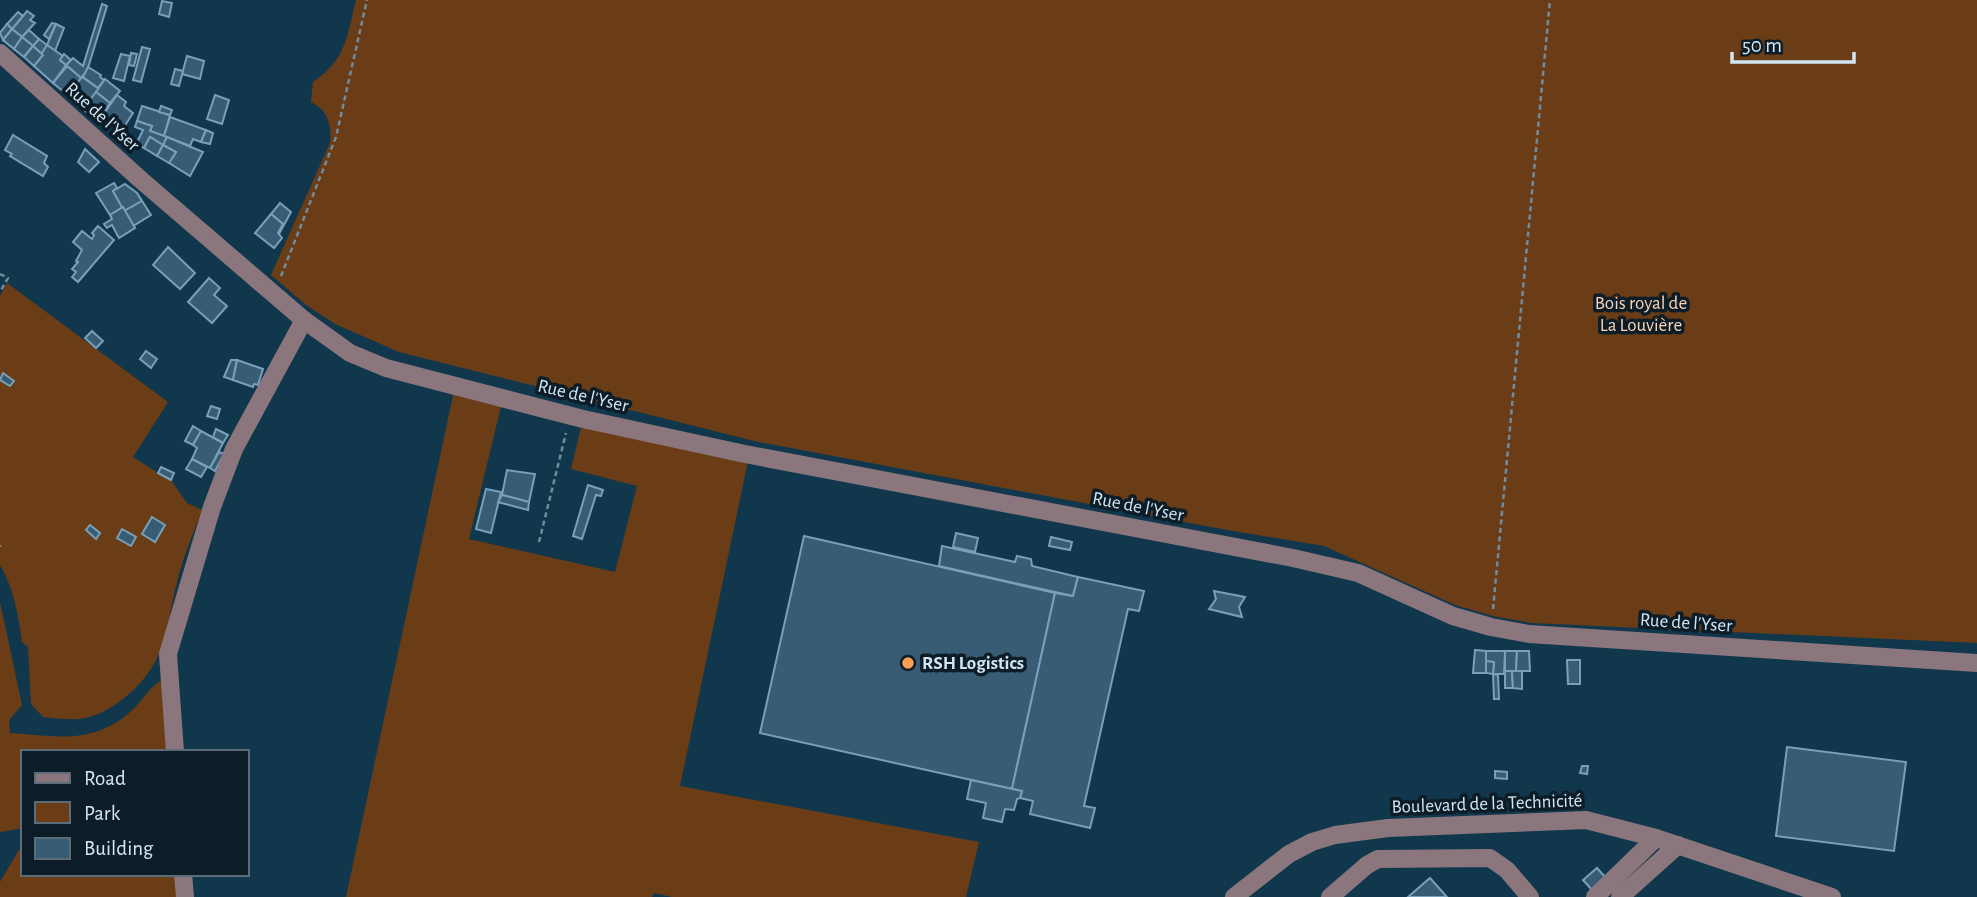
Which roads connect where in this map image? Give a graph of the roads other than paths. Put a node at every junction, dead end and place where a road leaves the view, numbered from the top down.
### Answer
1 (0, 54) edge
2 (304, 320) junction
3 (1977, 663) edge
4 (175, 750) edge
5 (1657, 838) junction
6 (1678, 845) junction
7 (183, 876) edge
8 (185, 897) edge
9 (1234, 897) edge
10 (1330, 897) edge
11 (1531, 897) edge
12 (1595, 897) edge
13 (1620, 897) edge
14 (1832, 897) edge

1 - 2 street, Rue de l'Yser
2 - 3 street, Rue de l'Yser
2 - 4 street
5 - 6 street, Boulevard de la Technicité
5 - 9 street, Boulevard de la Technicité
5 - 12 street
6 - 13 street
6 - 14 street, Boulevard de la Technicité
7 - 8 street
10 - 11 street

